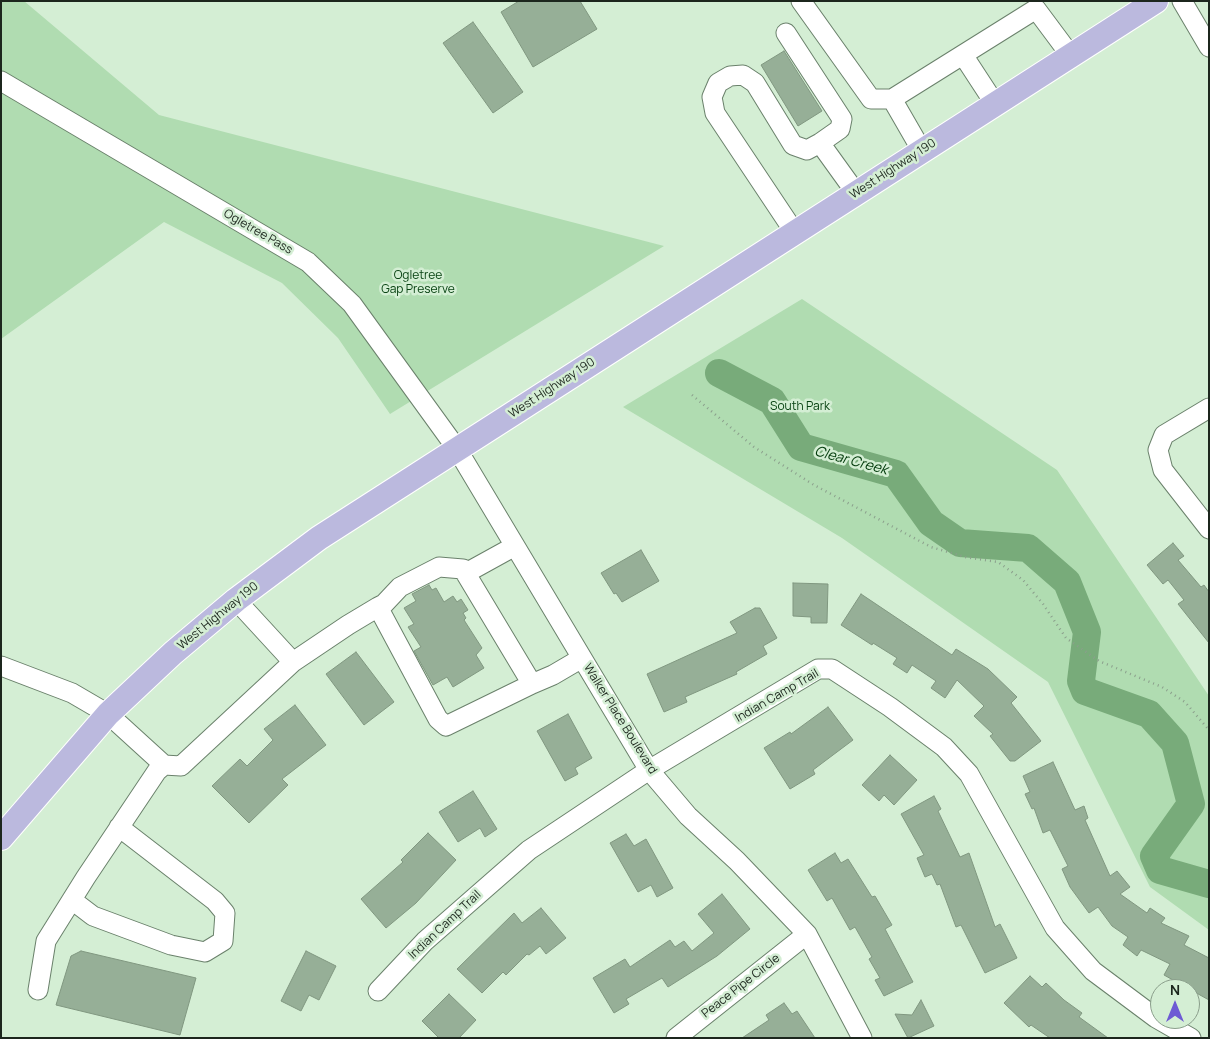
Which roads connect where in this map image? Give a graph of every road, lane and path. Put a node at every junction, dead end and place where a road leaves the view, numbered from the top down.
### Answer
1 (801, 1) edge
2 (1156, 1) edge
3 (1182, 1) edge
4 (1036, 5) edge
5 (786, 33) dead end
6 (1209, 47) edge
7 (963, 55) junction
8 (1070, 56) junction
9 (1, 81) edge
10 (892, 99) junction
11 (995, 104) junction
12 (820, 143) junction
13 (922, 151) junction
14 (856, 193) junction
15 (795, 233) junction
16 (692, 395) dead end
17 (1209, 408) edge
18 (457, 449) junction
19 (1209, 529) edge
20 (515, 546) junction
21 (466, 573) junction
22 (236, 600) junction
23 (378, 607) junction
24 (582, 658) junction
25 (293, 662) junction
26 (1, 666) edge
27 (532, 684) junction
28 (108, 714) junction
29 (1209, 730) edge
30 (164, 765) junction
31 (650, 770) junction
32 (119, 827) junction
33 (1, 838) edge
34 (72, 900) junction
35 (807, 934) junction
36 (38, 990) dead end
37 (378, 991) dead end
38 (676, 1038) edge
39 (862, 1038) edge
40 (1191, 1038) edge

1 - 10 street
2 - 8 main road, West Highway 190
3 - 6 street
4 - 7 street
4 - 8 street
5 - 12 street
7 - 10 street
7 - 11 street
8 - 11 main road, West Highway 190
9 - 18 street, Ogletree Pass
10 - 13 street
11 - 13 main road, West Highway 190
12 - 14 street
12 - 15 street
13 - 14 main road, West Highway 190
14 - 15 main road, West Highway 190
15 - 18 main road, West Highway 190
16 - 29 path
17 - 19 street
18 - 20 street, Walker Place Boulevard
18 - 22 main road, West Highway 190
20 - 21 street
20 - 24 street, Walker Place Boulevard
21 - 23 street
21 - 27 street
22 - 25 street
22 - 28 main road, West Highway 190
23 - 25 street
23 - 27 street
24 - 27 street
24 - 31 street, Walker Place Boulevard
25 - 30 street
26 - 28 street
28 - 30 street
28 - 33 main road, West Highway 190
30 - 32 street
31 - 35 street, Walker Place Boulevard
31 - 37 street, Indian Camp Trail
31 - 40 street, Indian Camp Trail
32 - 34 street
32 - 34 street
34 - 36 street
35 - 38 street, Peace Pipe Circle
35 - 39 street, Walker Place Boulevard

